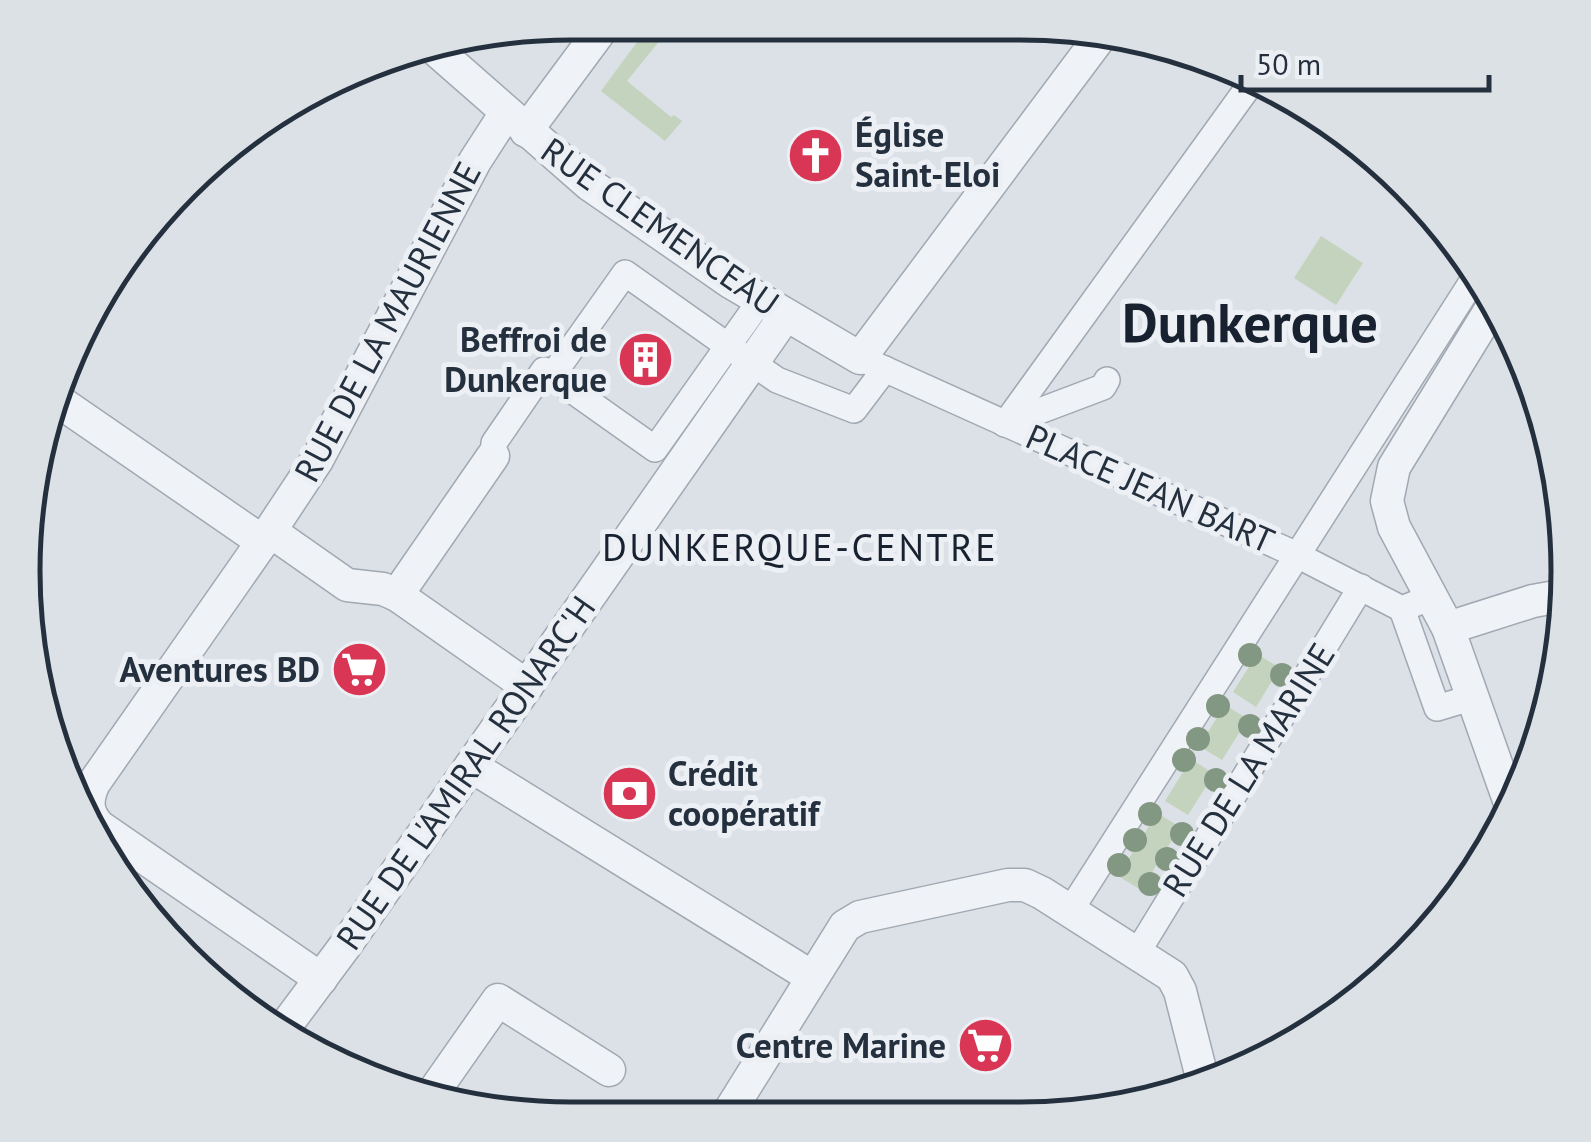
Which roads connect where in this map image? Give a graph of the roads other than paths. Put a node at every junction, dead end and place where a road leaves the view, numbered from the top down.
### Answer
1 (590, 40) edge
2 (1094, 46) edge
3 (442, 56) edge
4 (1246, 91) edge
5 (516, 122) junction
6 (1468, 286) edge
7 (772, 308) junction
8 (1486, 317) edge
9 (740, 355) junction
10 (873, 364) junction
11 (552, 376) junction
12 (1108, 380) dead end
13 (66, 406) edge
14 (1006, 424) junction
15 (493, 456) joint
16 (266, 537) junction
17 (1295, 554) junction
18 (1361, 588) junction
19 (397, 594) junction
20 (1550, 598) edge
21 (1448, 628) junction
22 (527, 686) junction
23 (1457, 702) dead end
24 (470, 766) junction
25 (1505, 787) edge
26 (90, 795) edge
27 (110, 834) edge
28 (1070, 911) junction
29 (1137, 953) junction
30 (812, 978) junction
31 (320, 979) junction
32 (289, 1021) edge
33 (609, 1070) dead end
34 (1200, 1071) edge
35 (439, 1085) edge
36 (735, 1102) edge

1 - 5 street, RUE DE LA MAURIENNE
2 - 10 street
3 - 5 street, RUE CLEMENCEAU
4 - 14 street, PLACE JEAN BART
5 - 7 street, RUE CLEMENCEAU
5 - 16 street, RUE DE LA MAURIENNE
6 - 17 street, PLACE JEAN BART
7 - 9 street, RUE DE L'AMIRAL RONARC'H
7 - 10 street, RUE CLEMENCEAU
8 - 21 street
9 - 10 street
9 - 11 street
9 - 11 street
9 - 22 street, RUE DE L'AMIRAL RONARC'H
10 - 14 street, PLACE JEAN BART
11 - 15 street
12 - 14 street
13 - 16 street
14 - 17 street, PLACE JEAN BART
15 - 19 street
16 - 19 street
16 - 26 street, RUE DE LA MAURIENNE
17 - 18 street, PLACE JEAN BART
17 - 28 street
18 - 23 street, PLACE JEAN BART
18 - 29 street, RUE DE LA MARINE
19 - 22 street
20 - 21 street
21 - 25 street
22 - 24 street, RUE DE L'AMIRAL RONARC'H
24 - 30 street
24 - 31 street, RUE DE L'AMIRAL RONARC'H
27 - 31 street, RUE DE LA MAURIENNE
28 - 29 street
28 - 30 street
29 - 34 street
30 - 36 street
31 - 32 street, RUE DE L'AMIRAL RONARC'H
33 - 35 street

